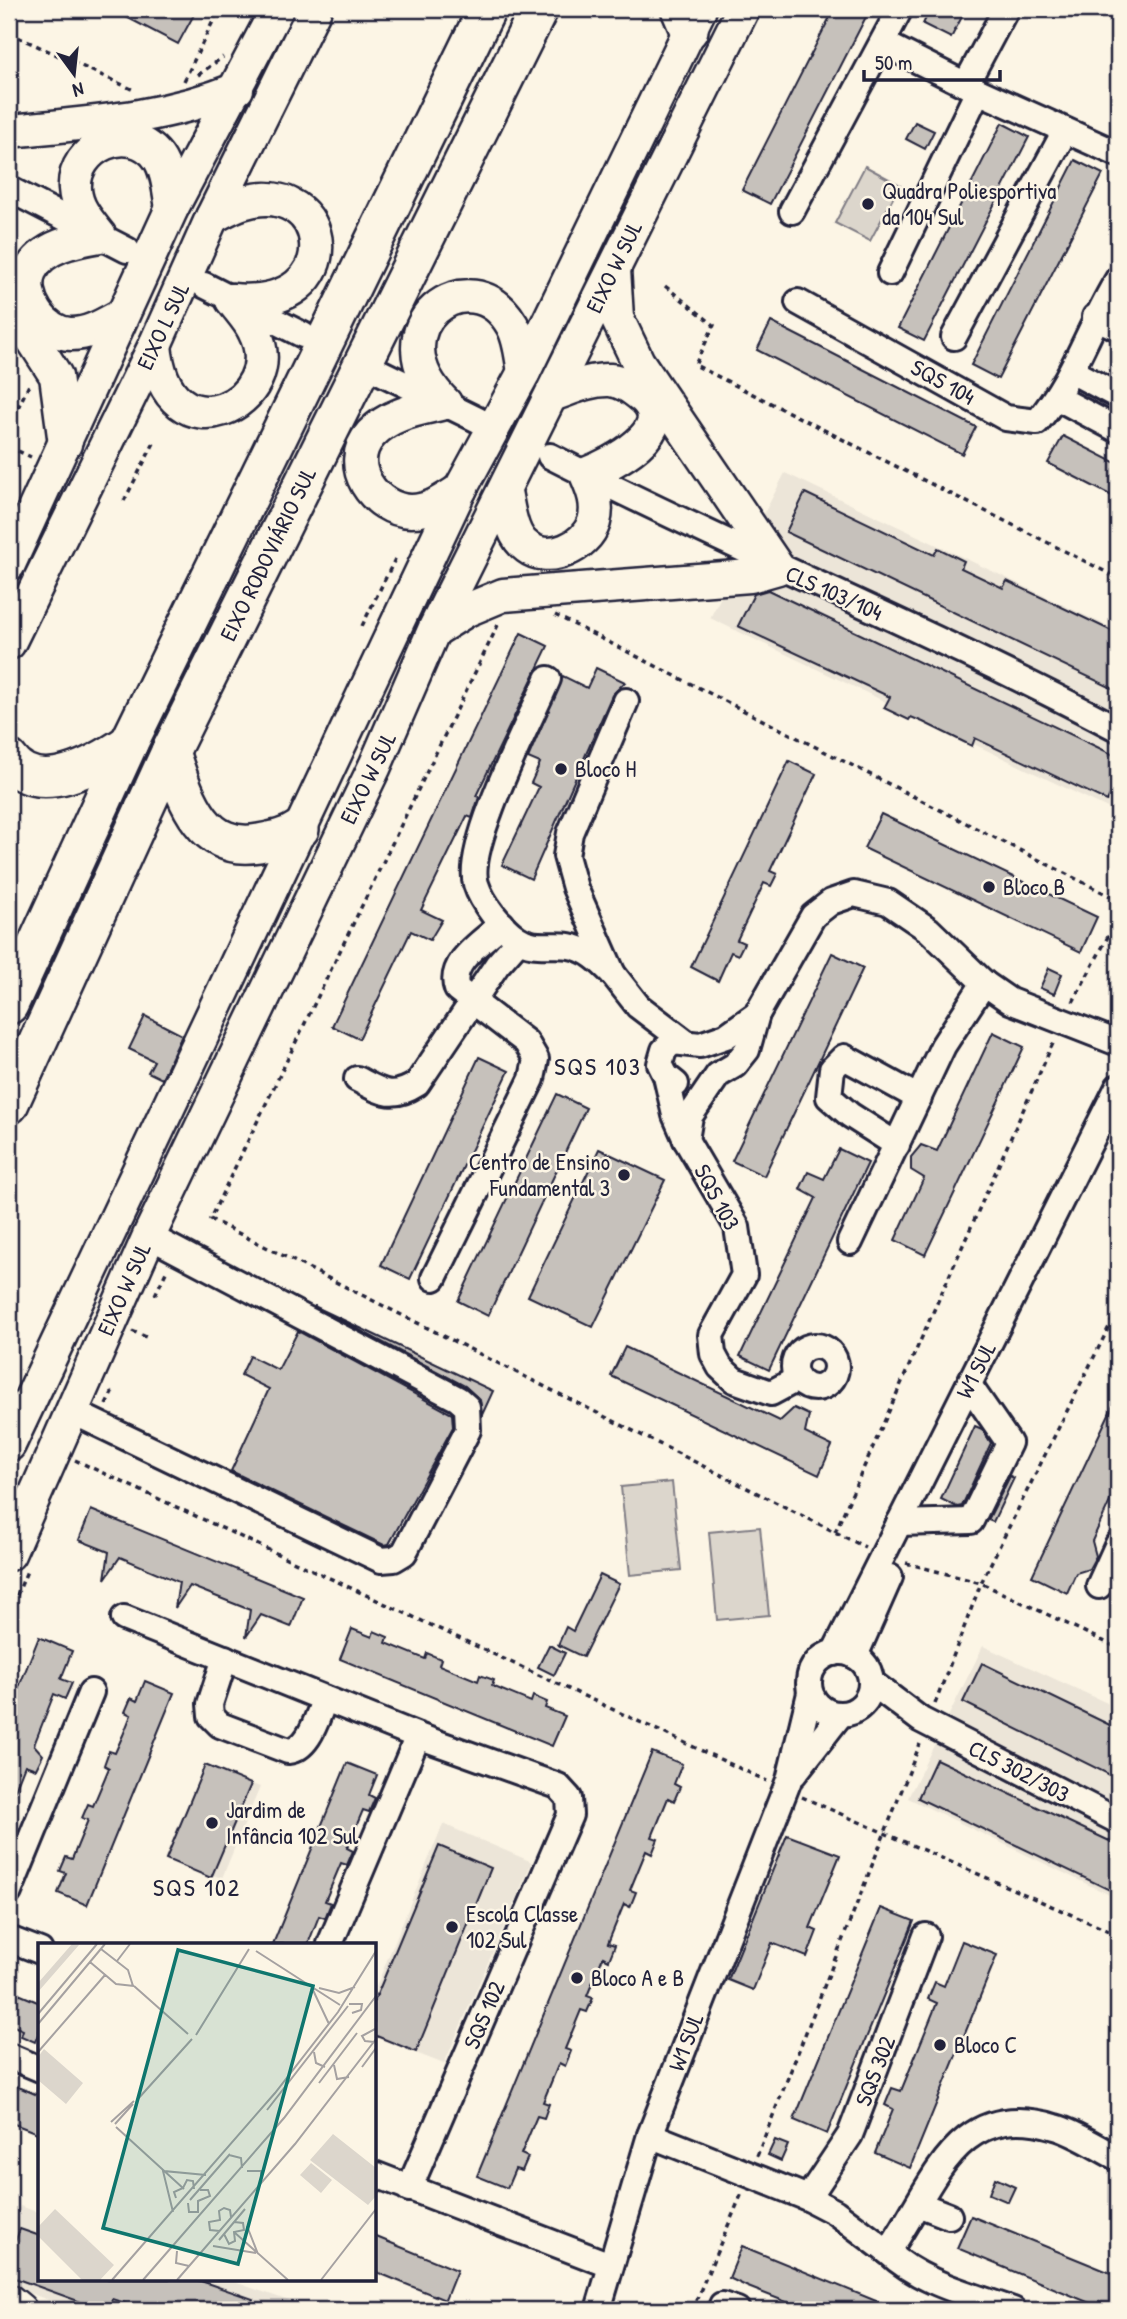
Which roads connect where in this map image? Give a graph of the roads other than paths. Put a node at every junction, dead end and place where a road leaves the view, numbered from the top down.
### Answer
1 (277, 9) edge
2 (315, 9) edge
3 (487, 9) edge
4 (539, 9) edge
5 (743, 9) edge
6 (900, 9) edge
7 (1006, 9) edge
8 (690, 16) edge
9 (883, 44) junction
10 (972, 88) junction
11 (237, 89) junction
12 (9, 131) edge
13 (1065, 131) junction
14 (1118, 154) edge
15 (9, 189) edge
16 (172, 208) junction
17 (792, 211) dead end
18 (212, 217) junction
19 (100, 236) junction
20 (127, 250) dead end
21 (614, 264) junction
22 (890, 273) dead end
23 (1118, 279) edge
24 (204, 285) dead end
25 (232, 300) junction
26 (9, 302) edge
27 (798, 302) dead end
28 (122, 315) junction
29 (1095, 317) junction
30 (1118, 328) edge
31 (303, 335) dead end
32 (954, 337) dead end
33 (155, 345) junction
34 (376, 370) dead end
35 (524, 372) junction
36 (1073, 372) junction
37 (552, 395) junction
38 (1118, 396) edge
39 (1058, 398) junction
40 (445, 403) junction
41 (478, 420) dead end
42 (1118, 430) edge
43 (52, 453) junction
44 (550, 456) dead end
45 (586, 474) junction
46 (460, 490) junction
47 (505, 492) junction
48 (9, 564) edge
49 (778, 568) junction
50 (434, 630) junction
51 (9, 643) edge
52 (548, 679) dead end
53 (626, 701) dead end
54 (1118, 729) edge
55 (129, 743) junction
56 (170, 752) junction
57 (9, 759) edge
58 (300, 829) junction
59 (589, 917) junction
60 (510, 932) junction
61 (570, 946) junction
62 (614, 974) junction
63 (985, 983) junction
64 (473, 1003) junction
65 (9, 1005) edge
66 (638, 1006) junction
67 (757, 1014) junction
68 (1071, 1026) junction
69 (1118, 1026) edge
70 (692, 1043) junction
71 (1118, 1043) edge
72 (1118, 1055) edge
73 (663, 1070) junction
74 (357, 1079) dead end
75 (711, 1084) junction
76 (1118, 1087) edge
77 (919, 1098) junction
78 (9, 1105) edge
79 (1118, 1112) edge
80 (686, 1140) junction
81 (897, 1145) junction
82 (850, 1242) dead end
83 (162, 1243) junction
84 (434, 1278) dead end
85 (797, 1379) dead end
86 (973, 1392) junction
87 (69, 1410) junction
88 (9, 1446) edge
89 (908, 1522) junction
90 (1118, 1544) edge
91 (9, 1554) edge
92 (1099, 1586) dead end
93 (124, 1618) dead end
94 (844, 1654) junction
95 (225, 1658) junction
96 (871, 1682) junction
97 (91, 1692) dead end
98 (810, 1693) junction
99 (325, 1699) junction
100 (849, 1712) junction
101 (924, 1722) junction
102 (418, 1736) junction
103 (787, 1784) junction
104 (1118, 1821) edge
105 (9, 1892) edge
106 (926, 1936) dead end
107 (9, 1939) edge
108 (330, 1943) edge
109 (38, 1950) edge
110 (9, 2056) edge
111 (38, 2068) edge
112 (650, 2135) junction
113 (1118, 2158) edge
114 (376, 2175) edge
115 (409, 2189) junction
116 (808, 2198) junction
117 (918, 2204) junction
118 (949, 2216) dead end
119 (888, 2252) junction
120 (610, 2265) junction
121 (9, 2301) edge
122 (20, 2310) edge
123 (598, 2310) edge
124 (1013, 2310) edge

1 - 11 main road, EIXO L SUL
2 - 18 main road, EIXO L SUL
3 - 55 highway, EIXO RODOVIÁRIO SUL
4 - 56 highway, EIXO RODOVIÁRIO SUL
5 - 21 main road, EIXO W SUL
6 - 9 street
7 - 10 street
8 - 35 main road, EIXO W SUL
9 - 10 street
9 - 17 street
10 - 13 street
10 - 22 street
11 - 12 main road
11 - 16 main road, EIXO L SUL
13 - 14 street
13 - 32 street, SQS 104
15 - 19 street
16 - 19 main road
16 - 28 main road, EIXO L SUL
18 - 25 main road
18 - 33 main road, EIXO L SUL
19 - 20 street
19 - 28 main road
21 - 37 main road, EIXO W SUL
21 - 49 main road
23 - 29 street, SQS 104
24 - 25 street
25 - 31 street
25 - 33 main road
26 - 43 main road
27 - 39 street, SQS 104
28 - 43 main road, EIXO L SUL
29 - 30 street
29 - 36 street, SQS 104
33 - 51 main road, EIXO L SUL
34 - 40 street
35 - 40 main road
35 - 46 main road, EIXO W SUL
36 - 38 street
36 - 39 street, SQS 104
37 - 45 main road
37 - 47 main road, EIXO W SUL
39 - 42 street
40 - 41 street
40 - 46 main road
43 - 48 main road, EIXO L SUL
44 - 45 street, CLS 103/104
45 - 47 main road
45 - 49 street, CLS 103/104
46 - 58 main road, EIXO W SUL
47 - 50 main road, EIXO W SUL
49 - 50 main road
49 - 54 street, CLS 103/104
50 - 83 main road, EIXO W SUL
52 - 60 street
53 - 59 street, SQS 103
55 - 57 highway
55 - 65 highway, EIXO RODOVIÁRIO SUL
56 - 58 highway
56 - 78 highway, EIXO RODOVIÁRIO SUL
58 - 88 main road, EIXO W SUL
59 - 61 street
59 - 62 street, SQS 103
60 - 61 street, SQS 103
60 - 64 street
60 - 64 street
61 - 62 street, SQS 103
62 - 66 street, SQS 103
63 - 67 street, SQS 103
63 - 68 street, SQS 103
63 - 77 street
64 - 74 street
64 - 84 street
66 - 70 street, SQS 103
66 - 73 street, SQS 103
67 - 70 street, SQS 103
67 - 75 street, SQS 103
68 - 69 street
68 - 71 street, SQS 103
68 - 72 street, SQS 103
70 - 73 street, SQS 103
70 - 75 street, SQS 103
73 - 75 street
73 - 80 street, SQS 103
75 - 80 street, SQS 103
76 - 86 street, W1 SUL
77 - 81 street
77 - 81 street
79 - 86 street, W1 SUL
80 - 85 street, SQS 103
81 - 82 street
83 - 87 main road, EIXO W SUL
83 - 87 street
86 - 89 street, W1 SUL
86 - 89 street
87 - 91 main road, EIXO W SUL
89 - 94 street, W1 SUL
90 - 92 street
93 - 95 street, SQS 102
94 - 96 street
94 - 98 street
95 - 99 street, SQS 102
95 - 99 street
96 - 100 street
96 - 101 street, CLS 302/303
97 - 105 street
98 - 100 street
98 - 103 street, W1 SUL
99 - 102 street, SQS 102
100 - 101 street, CLS 302/303
100 - 103 street, W1 SUL
101 - 104 street, CLS 302/303
102 - 108 street
102 - 115 street, SQS 102
103 - 112 street, W1 SUL
106 - 116 street, SQS 302
107 - 109 street
110 - 111 street
112 - 116 street
112 - 120 street, W1 SUL
113 - 117 street
114 - 115 street
115 - 120 street
116 - 119 street
117 - 118 street
117 - 119 street
119 - 124 street
120 - 123 street, W1 SUL
121 - 122 main road

